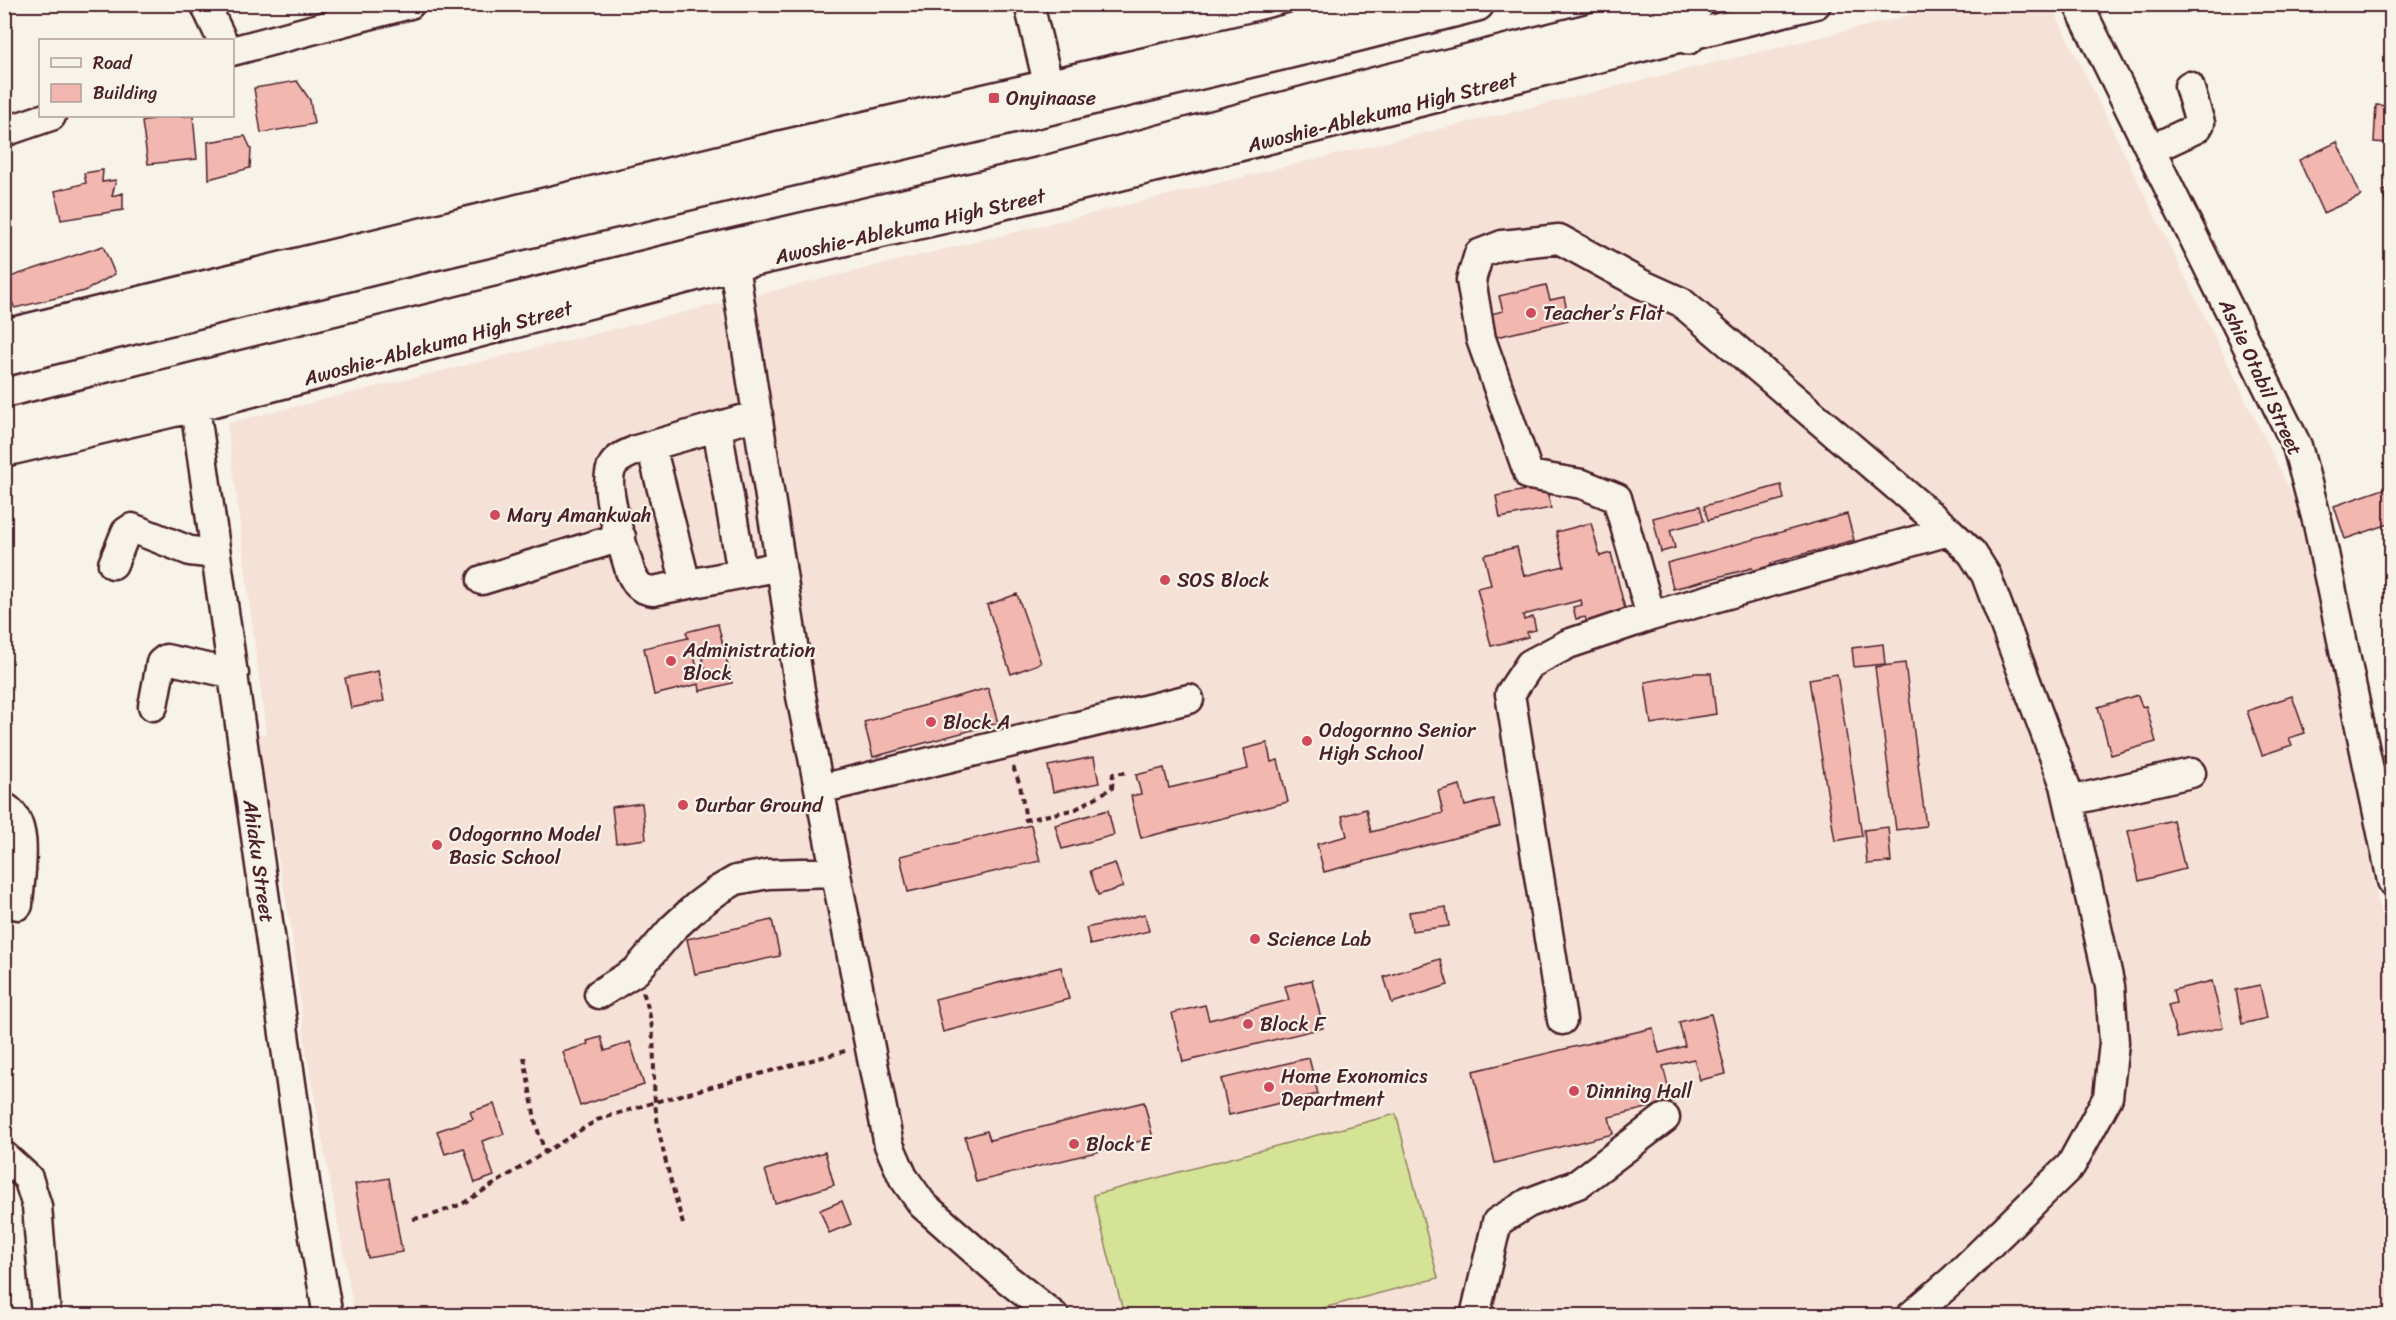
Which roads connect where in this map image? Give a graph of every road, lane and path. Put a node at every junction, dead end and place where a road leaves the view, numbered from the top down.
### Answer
1 (205, 4) edge
2 (410, 4) edge
3 (1029, 4) edge
4 (1477, 4) edge
5 (1816, 4) edge
6 (2078, 4) edge
7 (1368, 7) edge
8 (1690, 17) edge
9 (1256, 37) junction
10 (222, 39) edge
11 (1319, 44) junction
12 (234, 50) edge
13 (1048, 83) junction
14 (2190, 86) dead end
15 (48, 117) edge
16 (4, 132) edge
17 (2150, 150) junction
18 (785, 157) junction
19 (969, 202) junction
20 (734, 266) junction
21 (4, 334) edge
22 (4, 359) edge
23 (195, 407) junction
24 (758, 415) junction
25 (4, 427) edge
26 (717, 427) junction
27 (651, 446) junction
28 (4, 452) edge
29 (1949, 531) junction
30 (621, 537) junction
31 (216, 555) junction
32 (113, 564) dead end
33 (781, 566) junction
34 (742, 573) junction
35 (482, 580) dead end
36 (686, 585) junction
37 (1651, 616) junction
38 (234, 674) junction
39 (1189, 699) dead end
40 (153, 706) dead end
41 (1012, 765) dead end
42 (1129, 772) dead end
43 (2191, 773) dead end
44 (820, 789) junction
45 (2069, 801) junction
46 (4, 807) edge
47 (836, 872) junction
48 (2391, 881) edge
49 (18, 905) dead end
50 (636, 971) junction
51 (599, 994) dead end
52 (1562, 1020) dead end
53 (870, 1045) junction
54 (524, 1057) dead end
55 (655, 1102) junction
56 (1665, 1118) dead end
57 (545, 1152) junction
58 (4, 1156) edge
59 (413, 1219) dead end
60 (683, 1224) dead end
61 (46, 1316) edge
62 (328, 1316) edge
63 (1054, 1316) edge
64 (1475, 1316) edge
65 (1911, 1316) edge

1 - 10 street
2 - 12 street
3 - 13 street
4 - 11 main road
5 - 8 street, Awoshie-Ablekuma High Street
6 - 17 street, Ashie Otabil Street
7 - 9 street
8 - 19 main road, Awoshie-Ablekuma High Street
9 - 11 main road
9 - 13 street
11 - 18 main road
13 - 18 street
14 - 17 street
15 - 16 street
17 - 48 street, Ashie Otabil Street
18 - 21 street
18 - 22 main road
19 - 20 street, Awoshie-Ablekuma High Street
19 - 25 main road, Awoshie-Ablekuma High Street
20 - 23 street, Awoshie-Ablekuma High Street
20 - 24 street
23 - 28 street, Awoshie-Ablekuma High Street
23 - 31 street, Ahiaku Street
24 - 26 street
24 - 33 street
26 - 27 street
26 - 34 street
27 - 30 street
27 - 36 street
29 - 37 street
29 - 37 street
29 - 45 street
30 - 35 street
30 - 36 street
31 - 32 street
31 - 38 street, Ahiaku Street
33 - 34 street
33 - 44 street
34 - 36 street
37 - 52 street
38 - 40 street
38 - 62 street, Ahiaku Street
39 - 44 street
41 - 42 path
43 - 45 street
44 - 47 street
45 - 65 street
46 - 49 street
47 - 50 street
47 - 53 street
50 - 51 street
50 - 55 path
53 - 55 path
53 - 63 street
54 - 57 path
55 - 57 path
55 - 60 path
56 - 64 street
57 - 59 path
58 - 61 street

